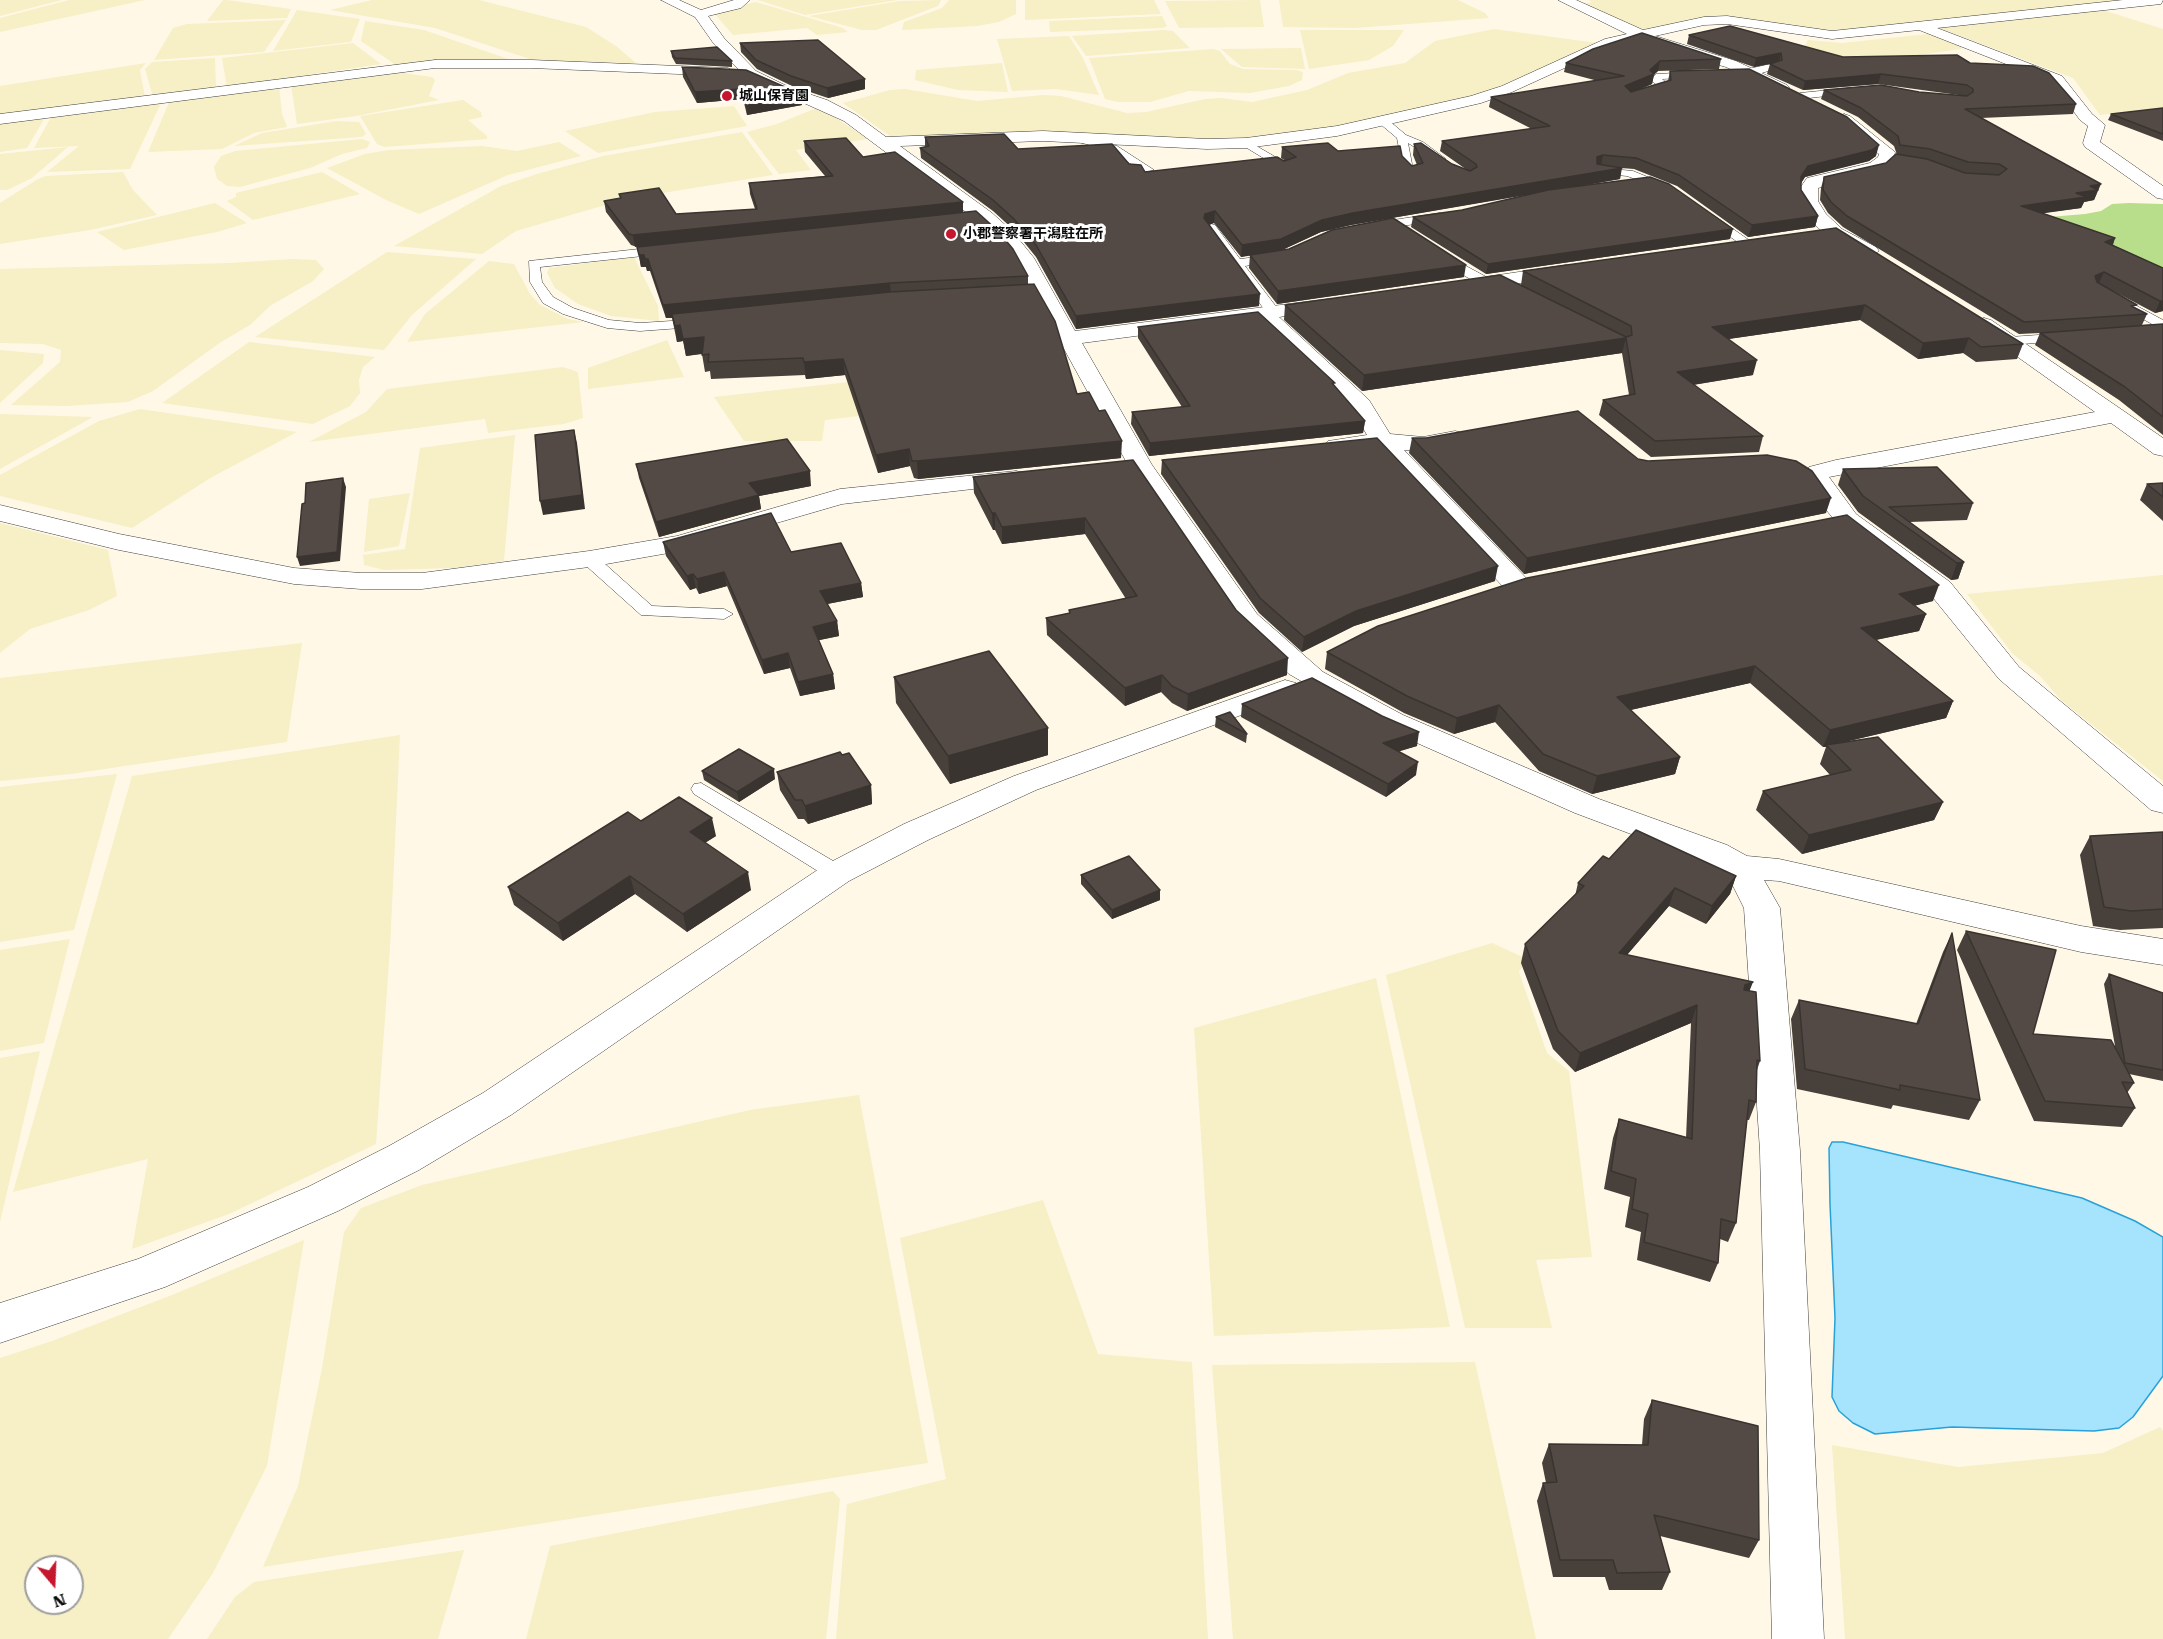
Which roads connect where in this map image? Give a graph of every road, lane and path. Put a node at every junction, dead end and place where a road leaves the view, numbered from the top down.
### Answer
1 (669, 0) edge
2 (743, 0) edge
3 (1564, 0) edge
4 (2161, 0) edge
5 (700, 14) junction
6 (1920, 26) junction
7 (1643, 35) junction
8 (1775, 66) edge
9 (1752, 73) junction
10 (751, 74) junction
11 (1707, 74) edge
12 (1718, 74) edge
13 (1864, 89) edge
14 (1800, 96) junction
15 (1630, 97) edge
16 (0, 119) edge
17 (1383, 121) junction
18 (1071, 136) junction
19 (1402, 137) junction
20 (884, 142) junction
21 (1246, 142) junction
22 (1447, 162) edge
23 (1287, 168) edge
24 (1148, 170) edge
25 (1601, 171) edge
26 (1414, 173) edge
27 (1648, 181) junction
28 (1614, 186) edge
29 (2163, 194) edge
30 (1680, 196) edge
31 (1697, 210) edge
32 (1451, 215) edge
33 (1393, 224) junction
34 (1211, 228) edge
35 (1362, 229) edge
36 (1835, 233) junction
37 (1408, 235) edge
38 (1814, 236) edge
39 (1772, 242) edge
40 (1750, 245) junction
41 (679, 249) edge
42 (1716, 250) edge
43 (1432, 251) edge
44 (1293, 253) edge
45 (1885, 261) edge
46 (1239, 263) junction
47 (1589, 268) edge
48 (1491, 282) junction
49 (1451, 288) edge
50 (1517, 292) edge
51 (2107, 294) edge
52 (1345, 303) edge
53 (1269, 314) junction
54 (1971, 315) edge
55 (713, 322) edge
56 (2163, 328) edge
57 (2139, 331) edge
58 (2081, 336) edge
59 (1069, 338) junction
60 (2010, 341) junction
61 (2117, 415) junction
62 (1480, 433) edge
63 (1382, 441) junction
64 (1317, 448) edge
65 (2163, 449) edge
66 (1037, 476) edge
67 (0, 513) edge
68 (590, 559) junction
69 (1484, 595) edge
70 (724, 614) dead end
71 (1313, 667) junction
72 (701, 789) dead end
73 (2163, 803) edge
74 (1740, 867) junction
75 (837, 873) junction
76 (2163, 952) edge
77 (0, 1323) edge
78 (1798, 1639) edge

1 - 5 street
2 - 5 street
3 - 7 street
4 - 6 street
5 - 10 street
6 - 7 street
6 - 29 street
7 - 9 street
7 - 17 street
8 - 9 lane
9 - 12 lane
9 - 14 street
10 - 16 street
10 - 20 street
11 - 15 lane
13 - 14 lane
14 - 36 street
17 - 19 lane
17 - 21 street
18 - 20 street
18 - 21 street
18 - 24 lane
19 - 22 lane
19 - 26 lane
20 - 59 street
21 - 23 lane
25 - 27 lane
27 - 28 lane
27 - 30 lane
31 - 40 lane
32 - 33 lane
33 - 35 lane
33 - 37 lane
34 - 46 lane
36 - 38 street
36 - 45 street
39 - 40 street
40 - 42 street
41 - 55 lane
43 - 48 lane
44 - 46 lane
46 - 53 lane
47 - 48 street
48 - 49 street
48 - 50 lane
51 - 56 lane
52 - 53 street
53 - 59 street
53 - 63 street
54 - 60 street
56 - 57 lane
58 - 60 lane
59 - 71 street
60 - 61 street
61 - 65 street
61 - 73 street
62 - 63 street
63 - 64 street
63 - 69 street
66 - 68 street
67 - 68 street
68 - 70 lane
71 - 74 street
71 - 75 street
72 - 75 lane
74 - 76 street
74 - 78 street
75 - 77 street

